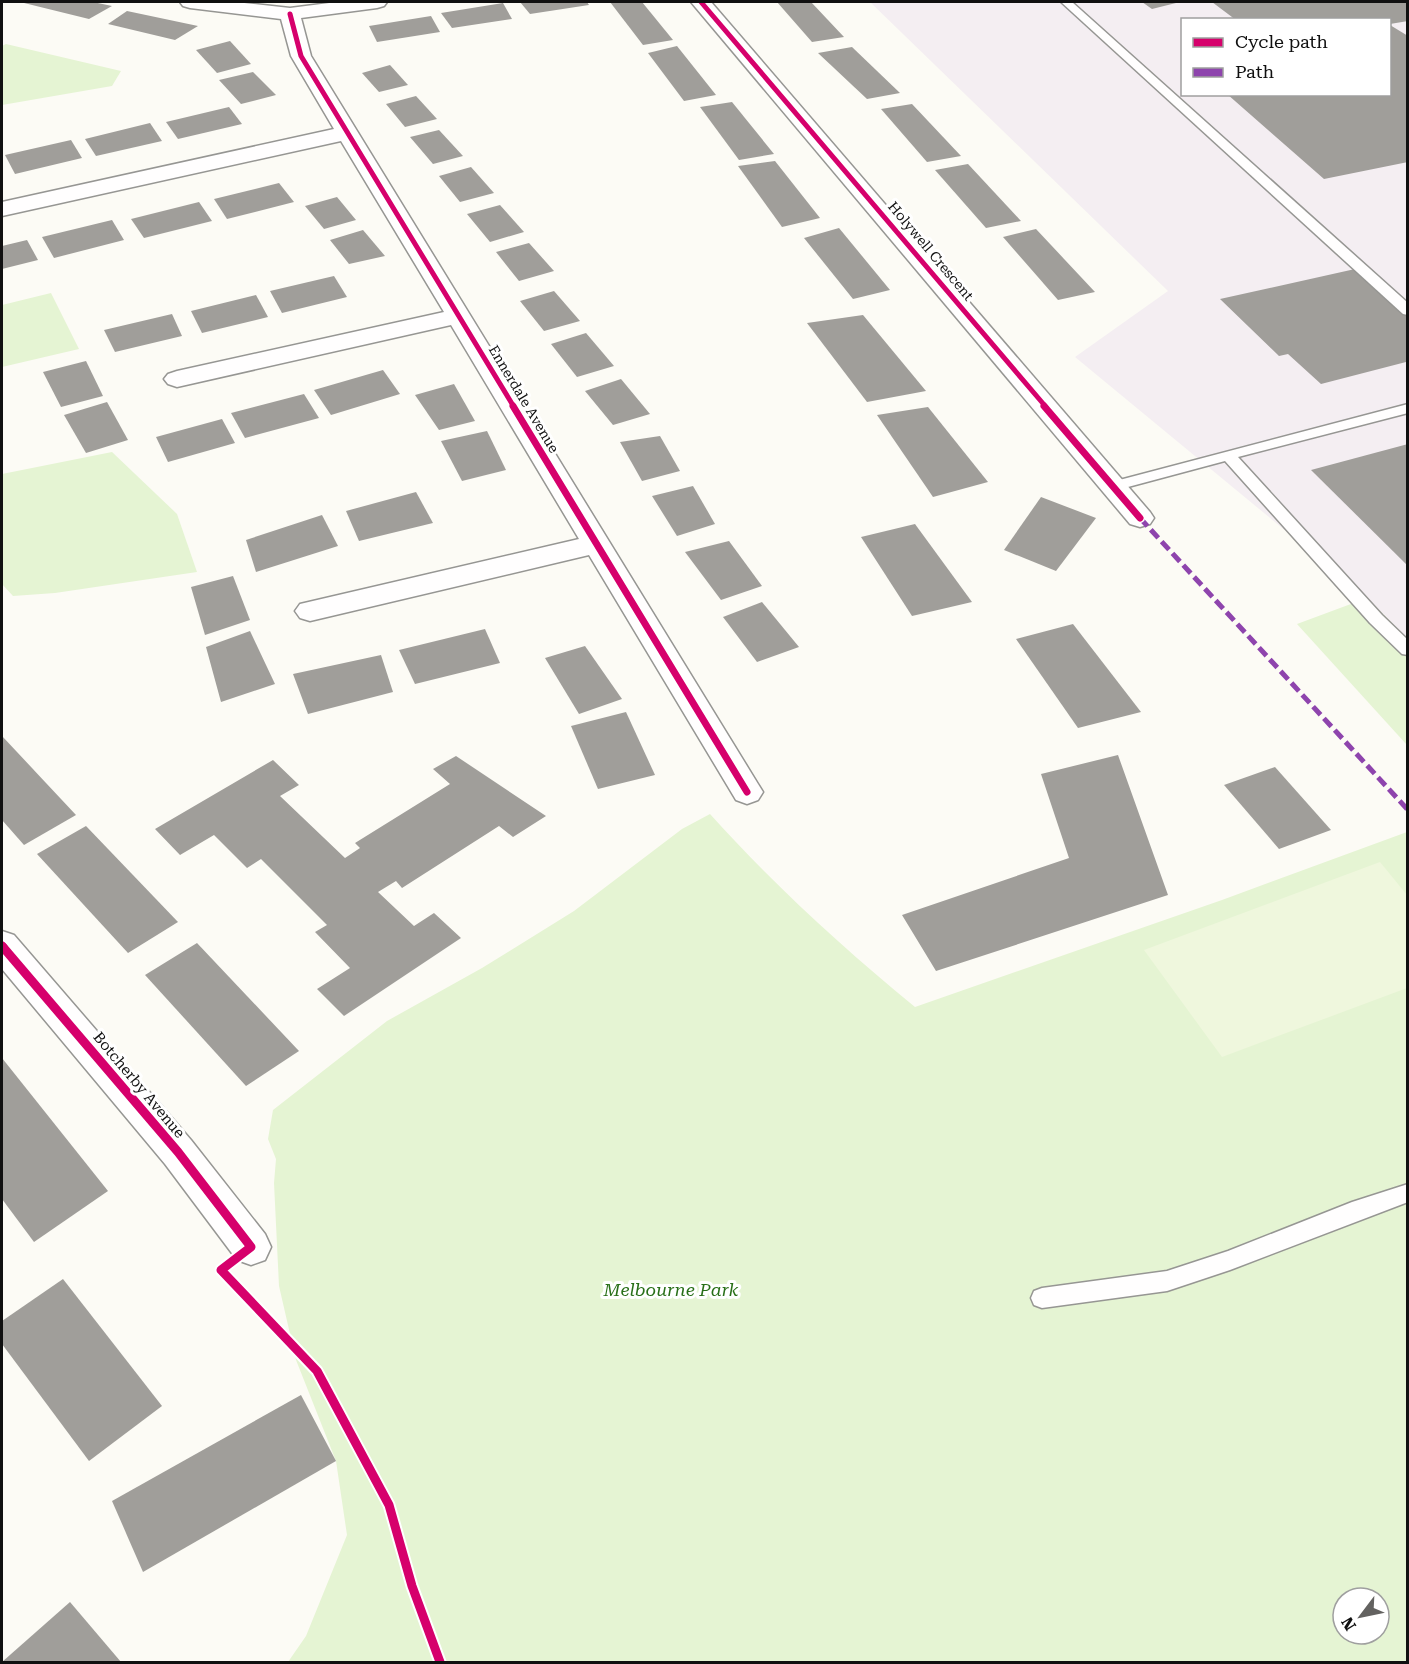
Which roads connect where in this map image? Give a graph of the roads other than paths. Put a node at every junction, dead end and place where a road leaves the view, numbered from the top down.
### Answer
1 (190, 2) edge
2 (377, 2) edge
3 (700, 2) edge
4 (1066, 2) edge
5 (290, 14) junction
6 (347, 133) junction
7 (2, 209) edge
8 (1407, 310) edge
9 (458, 316) junction
10 (177, 379) dead end
11 (1407, 408) edge
12 (1228, 455) junction
13 (1113, 486) junction
14 (1140, 518) dead end
15 (596, 544) junction
16 (310, 611) dead end
17 (1407, 650) edge
18 (747, 792) dead end
19 (2, 945) edge
20 (1407, 1193) edge
21 (251, 1247) dead end
22 (1042, 1298) dead end

1 - 5 street
2 - 5 street
3 - 13 street, Holywell Crescent
4 - 8 lane
5 - 6 street, Ennerdale Avenue
6 - 7 street
6 - 9 street, Ennerdale Avenue
9 - 10 street
9 - 15 street, Ennerdale Avenue
11 - 12 lane
12 - 13 lane
12 - 17 lane
13 - 14 street, Holywell Crescent
15 - 16 street
15 - 18 street, Ennerdale Avenue
19 - 21 street, Botcherby Avenue
20 - 22 lane

